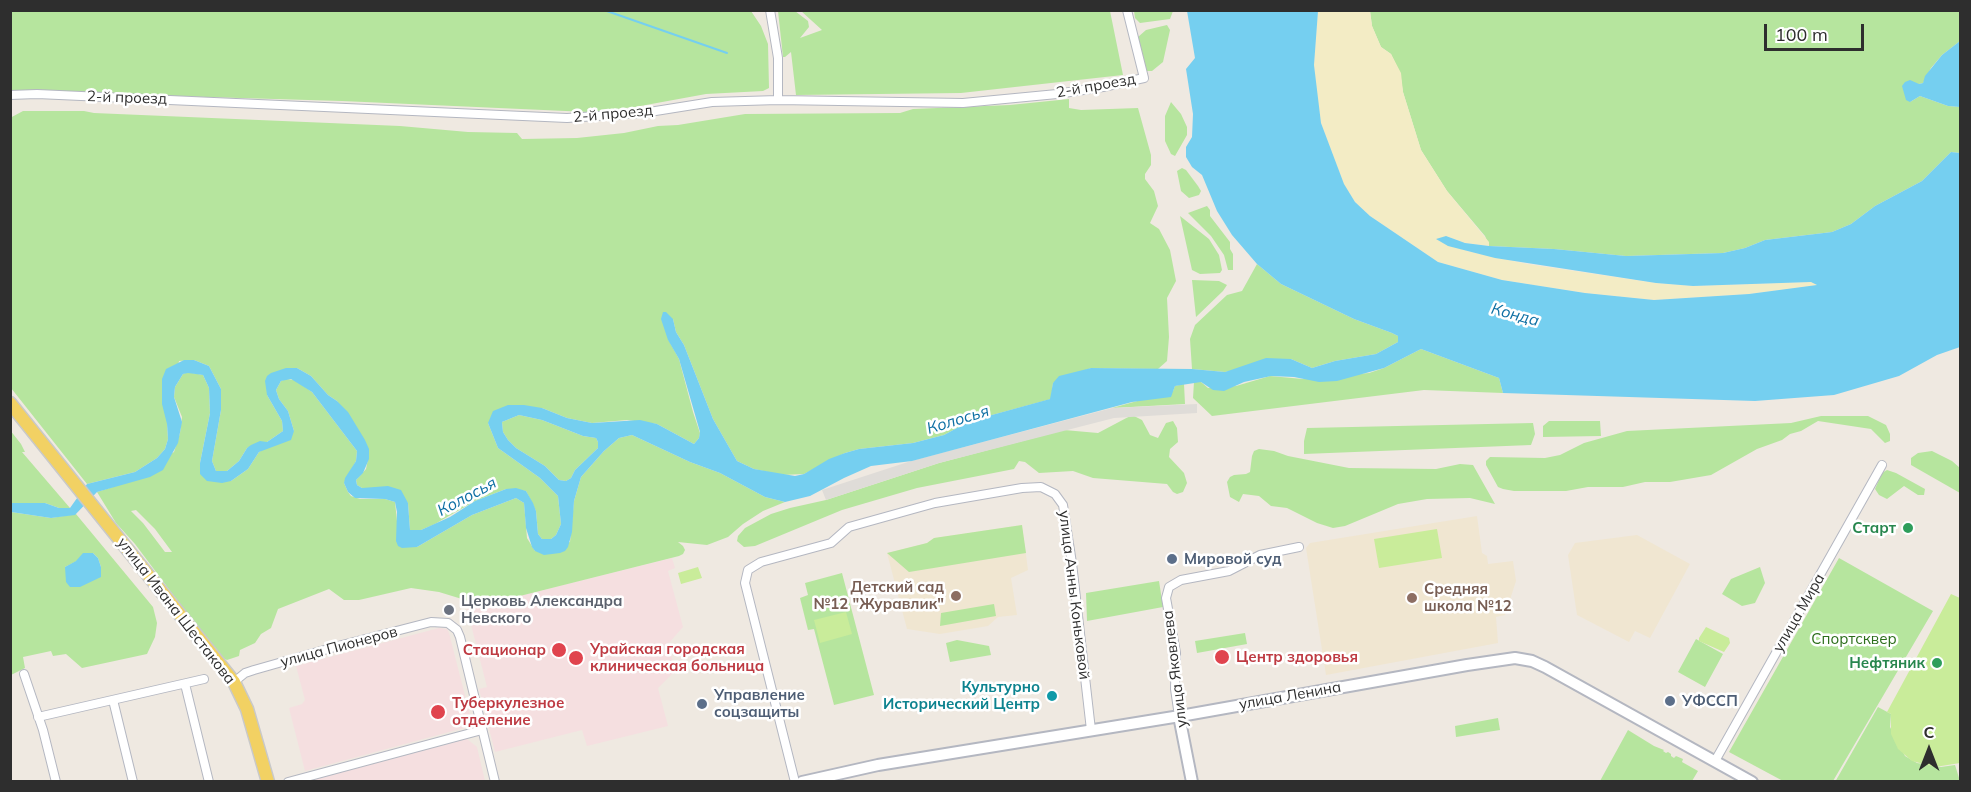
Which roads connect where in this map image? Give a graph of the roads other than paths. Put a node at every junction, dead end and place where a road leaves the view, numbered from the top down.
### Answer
1 (770, 10) edge
2 (1127, 10) edge
3 (10, 95) edge
4 (778, 100) junction
5 (10, 403) edge
6 (1882, 465) dead end
7 (1299, 547) dead end
8 (24, 674) dead end
9 (204, 679) dead end
10 (234, 682) junction
11 (185, 684) junction
12 (113, 700) junction
13 (1179, 716) junction
14 (38, 717) junction
15 (482, 730) junction
16 (1091, 730) junction
17 (1715, 762) junction
18 (56, 782) edge
19 (133, 782) edge
20 (209, 782) edge
21 (267, 782) edge
22 (288, 782) edge
23 (495, 782) edge
24 (795, 782) edge
25 (802, 782) edge
26 (1192, 782) edge
27 (1752, 782) edge

1 - 4 street
2 - 4 street, 2-й проезд
3 - 4 street, 2-й проезд
5 - 10 main road, улица Ивана Шестакова
6 - 17 street, улица Мира
7 - 13 street, улица Яковлева
8 - 14 street
9 - 11 street
10 - 15 street, улица Пионеров
10 - 21 main road, улица Ивана Шестакова
11 - 12 street
11 - 20 street
12 - 14 street
12 - 19 street
13 - 16 main road, улица Ленина
13 - 17 main road, улица Ленина
13 - 26 main road, улица Яковлева
14 - 18 street
15 - 22 street
15 - 23 street
16 - 24 street, улица Анны Коньковой
16 - 25 main road, улица Ленина
17 - 27 main road, улица Ленина

